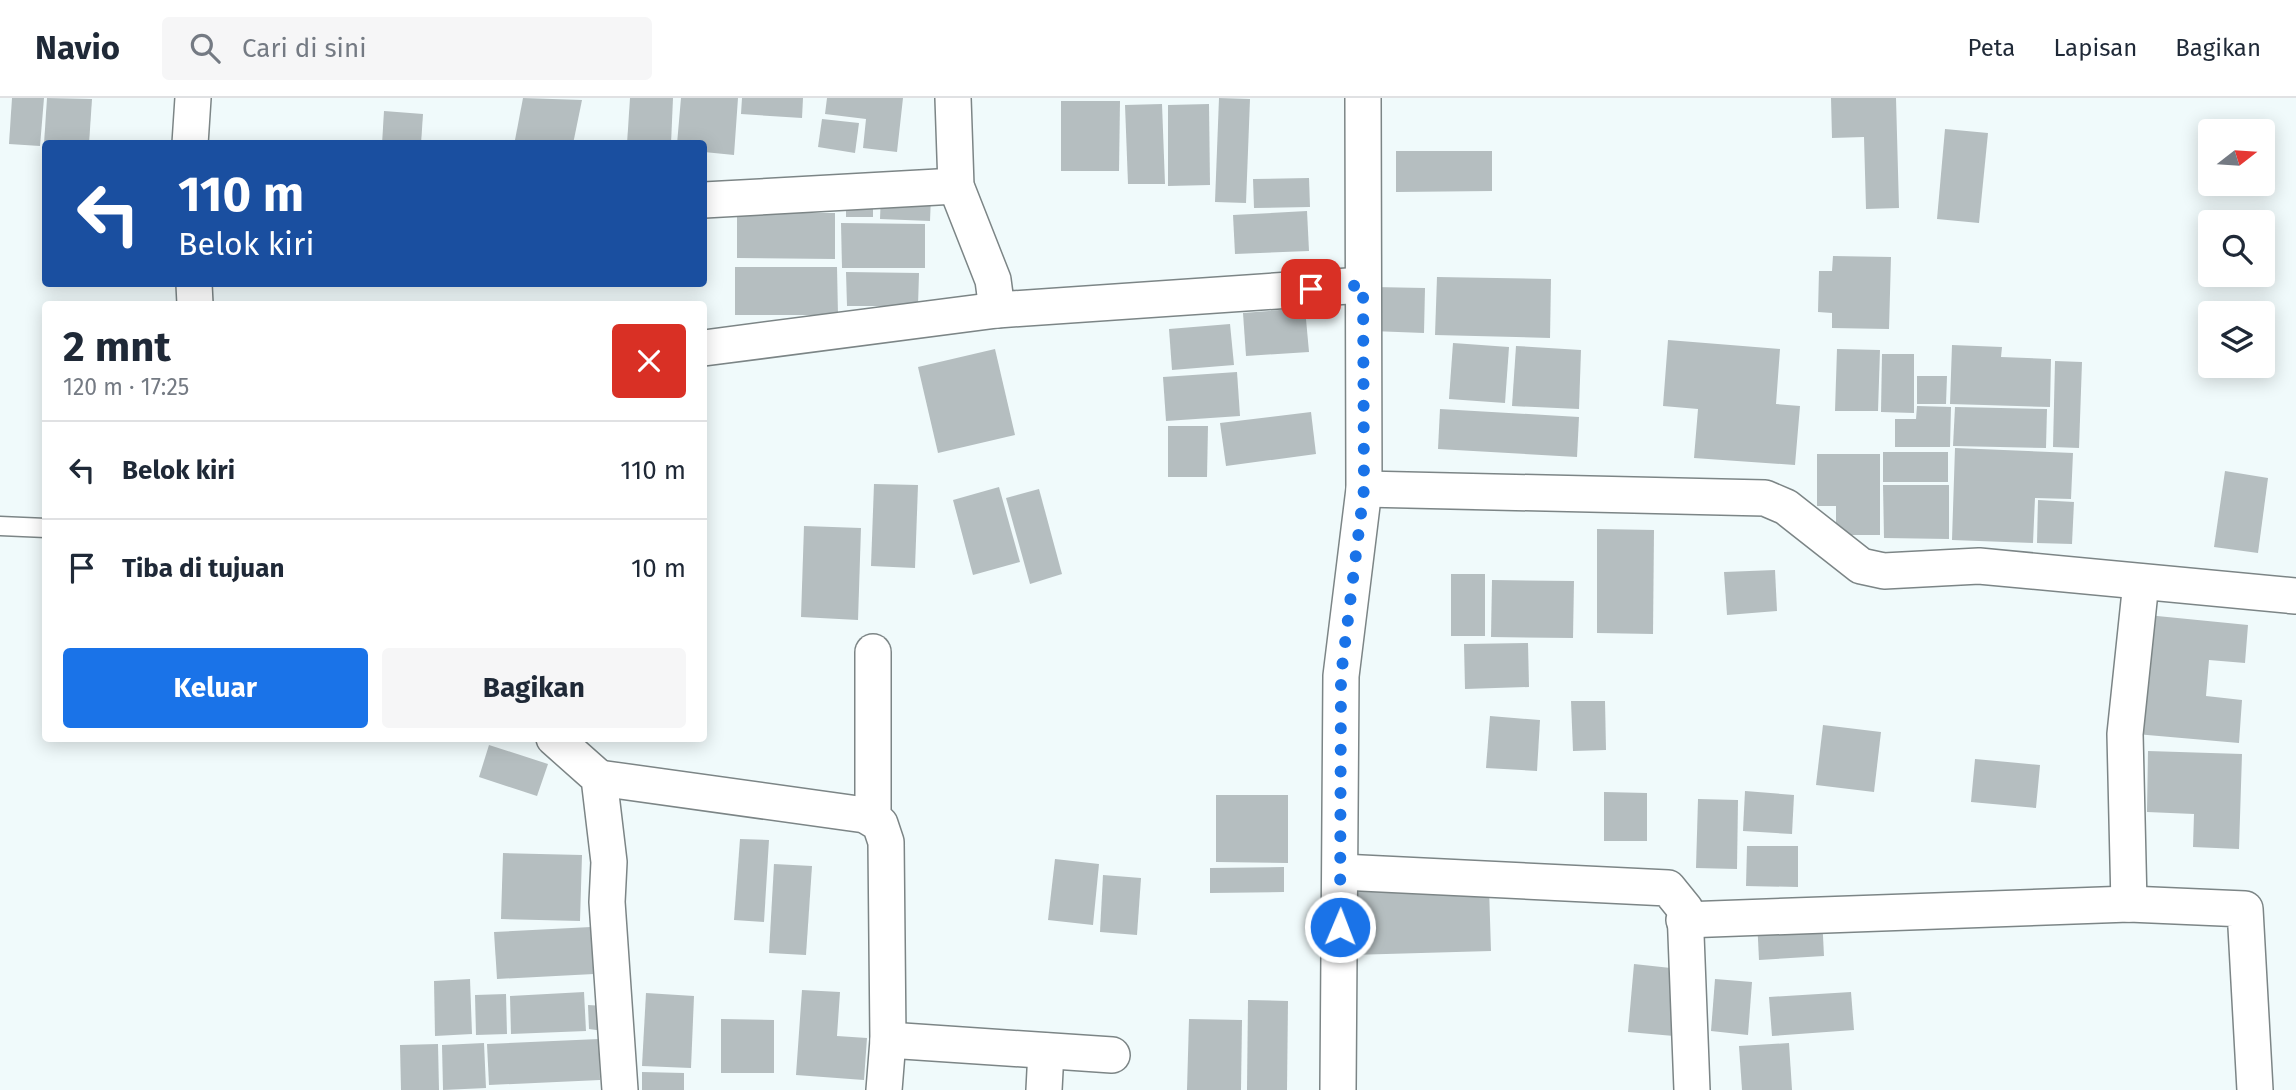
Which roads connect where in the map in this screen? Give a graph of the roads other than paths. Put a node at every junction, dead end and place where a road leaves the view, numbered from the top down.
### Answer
1 (192, 98) edge
2 (953, 98) edge
3 (1363, 98) edge
4 (190, 140) edge
5 (956, 186) junction
6 (707, 200) edge
7 (1363, 285) junction
8 (997, 310) junction
9 (707, 348) edge
10 (1364, 489) junction
11 (0, 526) edge
12 (42, 528) edge
13 (2141, 582) junction
14 (2296, 596) edge
15 (873, 652) dead end
16 (560, 742) edge
17 (588, 759) edge
18 (873, 818) junction
19 (1341, 872) junction
20 (2129, 904) junction
21 (1684, 920) junction
22 (888, 1040) junction
23 (1046, 1051) junction
24 (1112, 1055) dead end
25 (620, 1090) edge
26 (884, 1090) edge
27 (1044, 1090) edge
28 (1338, 1090) edge
29 (1692, 1090) edge
30 (2255, 1090) edge

1 - 4 street
2 - 5 street
3 - 7 street
5 - 6 street
5 - 8 street
7 - 8 street
7 - 10 street
8 - 9 street
10 - 13 street
10 - 19 street
11 - 12 lane
13 - 14 street
13 - 20 street
15 - 18 street
16 - 17 street
17 - 18 street
17 - 25 street
18 - 22 street
19 - 21 street
19 - 28 street
20 - 21 street
20 - 30 street
21 - 29 street
22 - 23 street
22 - 26 street
23 - 24 street
23 - 27 street

